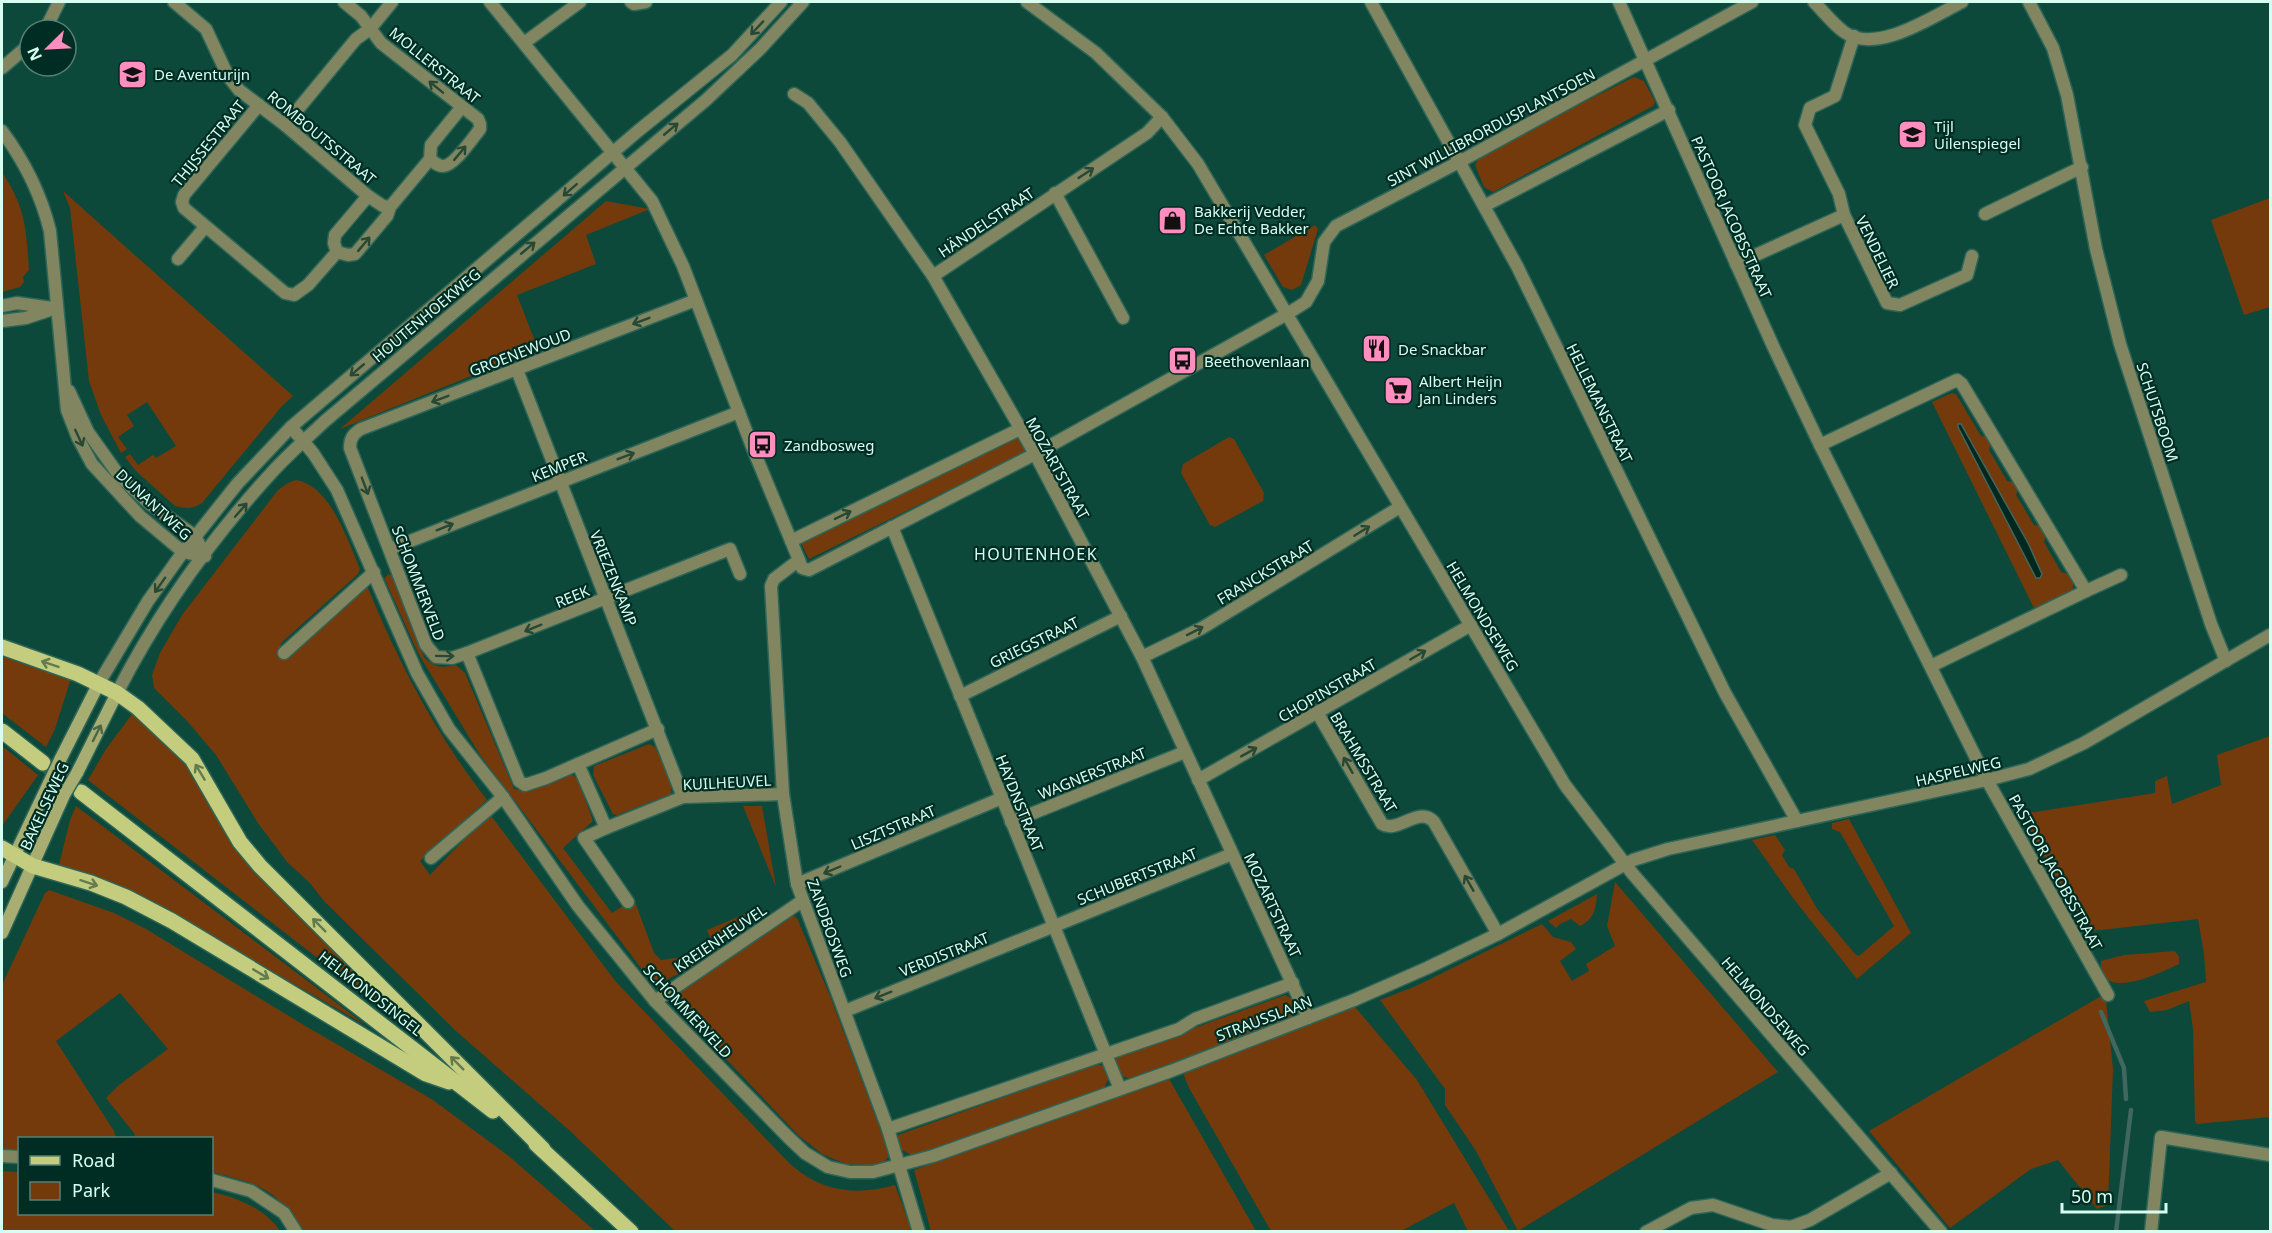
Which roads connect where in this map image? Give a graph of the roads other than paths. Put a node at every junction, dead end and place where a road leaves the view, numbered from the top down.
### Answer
1 (59, 2) edge
2 (174, 2) edge
3 (344, 2) edge
4 (392, 2) edge
5 (490, 2) edge
6 (580, 2) edge
7 (631, 2) edge
8 (646, 2) edge
9 (782, 2) edge
10 (803, 2) edge
11 (1027, 2) edge
12 (1371, 2) edge
13 (1618, 2) edge
14 (1752, 2) edge
15 (1814, 2) edge
16 (1962, 2) edge
17 (2030, 2) edge
18 (53, 18) edge
19 (370, 28) junction
20 (1854, 36) junction
21 (524, 43) junction
22 (18, 54) edge
23 (1645, 60) junction
24 (2, 68) edge
25 (794, 94) dead end
26 (259, 105) junction
27 (461, 108) junction
28 (1669, 110) junction
29 (1162, 117) junction
30 (285, 125) junction
31 (2, 131) edge
32 (614, 152) junction
33 (430, 159) junction
34 (1459, 162) junction
35 (626, 167) junction
36 (2082, 167) junction
37 (1055, 193) junction
38 (368, 196) junction
39 (1484, 206) junction
40 (390, 207) junction
41 (1985, 214) dead end
42 (1844, 215) junction
43 (205, 227) junction
44 (337, 252) junction
45 (1972, 256) dead end
46 (178, 259) dead end
47 (1736, 264) junction
48 (933, 276) junction
49 (696, 300) junction
50 (2, 306) edge
51 (56, 308) junction
52 (1287, 314) junction
53 (1123, 318) dead end
54 (2, 321) edge
55 (517, 370) junction
56 (64, 382) junction
57 (739, 412) junction
58 (291, 427) junction
59 (1020, 429) junction
60 (356, 432) joint
61 (304, 441) junction
62 (1820, 445) junction
63 (1035, 454) junction
64 (561, 481) junction
65 (1400, 507) junction
66 (892, 527) junction
67 (195, 536) junction
68 (791, 541) junction
69 (390, 549) junction
70 (183, 552) junction
71 (205, 556) junction
72 (799, 560) junction
73 (374, 572) junction
74 (740, 574) dead end
75 (2121, 575) dead end
76 (2086, 591) junction
77 (606, 598) junction
78 (1121, 616) junction
79 (1471, 624) junction
80 (2271, 635) edge
81 (2, 647) edge
82 (284, 653) dead end
83 (467, 653) junction
84 (1142, 657) junction
85 (2226, 661) junction
86 (1931, 666) junction
87 (99, 683) junction
88 (117, 693) junction
89 (960, 696) junction
90 (1317, 712) junction
91 (658, 729) junction
92 (2, 731) edge
93 (1185, 752) junction
94 (43, 763) tunnel mouth
95 (578, 764) junction
96 (1198, 780) junction
97 (1987, 780) junction
98 (81, 792) tunnel mouth
99 (783, 794) junction
100 (503, 797) junction
101 (683, 797) junction
102 (1002, 798) junction
103 (1797, 820) junction
104 (1011, 822) junction
105 (606, 828) junction
106 (8, 852) edge
107 (1232, 854) junction
108 (431, 858) dead end
109 (1625, 864) junction
110 (33, 866) junction
111 (2, 882) edge
112 (797, 884) junction
113 (802, 901) junction
114 (628, 902) dead end
115 (1054, 925) junction
116 (2, 933) edge
117 (1498, 934) junction
118 (1293, 983) junction
119 (2108, 995) dead end
120 (655, 1001) junction
121 (845, 1011) junction
122 (1308, 1018) junction
123 (1106, 1054) junction
124 (460, 1085) junction
125 (1120, 1089) junction
126 (888, 1129) junction
127 (543, 1149) junction
128 (2271, 1155) edge
129 (2, 1156) edge
130 (18, 1157) edge
131 (900, 1167) junction
132 (1891, 1173) junction
133 (213, 1180) edge
134 (296, 1232) edge
135 (631, 1232) edge
136 (919, 1232) edge
137 (1646, 1232) edge
138 (1941, 1232) edge
139 (2151, 1232) edge

1 - 18 street
2 - 26 street, ROMBOUTSSTRAAT
3 - 19 street, MOLLERSTRAAT
4 - 19 street
5 - 21 street
6 - 21 street
7 - 8 street
9 -> 32 street, HOUTENHOEKWEG
35 -> 10 street, HOUTENHOEKWEG
11 - 29 street, HELMONDSEWEG
12 - 34 street, HELLEMANSTRAAT
13 - 23 street, PASTOOR JACOBSSTRAAT
14 - 23 street, SINT WILLIBRORDUSPLANTSOEN
15 - 20 street
16 - 20 street
17 - 36 street, SCHUTSBOOM
27 -> 19 street, MOLLERSTRAAT
19 - 30 street
20 - 42 street, VENDELIER
21 - 32 street
22 - 24 street
23 - 28 street, PASTOOR JACOBSSTRAAT
23 - 34 street, SINT WILLIBRORDUSPLANTSOEN
25 - 48 street, MOZARTSTRAAT
26 - 30 street, ROMBOUTSSTRAAT
26 - 43 street, THIJSSESTRAAT
27 - 33 street
33 -> 27 street, MOLLERSTRAAT
28 - 39 street
28 - 47 street, PASTOOR JACOBSSTRAAT
37 -> 29 street, HÄNDELSTRAAT
29 - 52 street, HELMONDSEWEG
30 - 38 street, ROMBOUTSSTRAAT
31 - 51 street, DUNANTWEG
32 - 35 street
32 -> 58 street, HOUTENHOEKWEG
33 - 40 street
34 - 39 street, HELLEMANSTRAAT
34 - 52 street, SINT WILLIBRORDUSPLANTSOEN
35 - 49 street
61 -> 35 street, HOUTENHOEKWEG
36 - 41 street
36 - 85 street, SCHUTSBOOM
37 - 48 street, HÄNDELSTRAAT
37 - 53 street, HÄNDELSTRAAT
38 - 40 street, ROMBOUTSSTRAAT
38 - 44 street
39 - 103 street, HELLEMANSTRAAT
44 -> 40 street
42 - 45 street, VENDELIER
42 - 47 street, VENDELIER
43 - 44 street, THIJSSESTRAAT
43 - 46 street
47 - 62 street, PASTOOR JACOBSSTRAAT
48 - 59 street, MOZARTSTRAAT
49 -> 55 street, GROENEWOUD
49 - 57 street
50 - 51 street
51 - 54 street
51 - 56 street, DUNANTWEG
52 - 63 street
52 - 65 street, HELMONDSEWEG
55 -> 60 street, GROENEWOUD
55 - 64 street, VRIEZENKAMP
56 - 67 street, DUNANTWEG
56 -> 70 street, DUNANTWEG
64 -> 57 street, KEMPER
57 - 68 street
58 - 61 street, SCHOMMERVELD
58 - 67 street, HOUTENHOEKWEG
59 - 63 street, MOZARTSTRAAT
68 -> 59 street
60 -> 69 street, SCHOMMERVELD
71 -> 61 street, HOUTENHOEKWEG
61 - 73 street, SCHOMMERVELD
62 - 76 street
62 - 86 street, PASTOOR JACOBSSTRAAT
63 - 66 street
63 - 78 street, MOZARTSTRAAT
69 -> 64 street, KEMPER
64 - 77 street, VRIEZENKAMP
65 - 79 street, HELMONDSEWEG
84 -> 65 street, FRANCKSTRAAT
66 - 72 street
66 - 89 street, HAYDNSTRAAT
67 - 70 street, HOUTENHOEKWEG
67 - 71 street, DUNANTWEG
68 - 72 street
69 -> 83 street, SCHOMMERVELD
70 - 71 street, DUNANTWEG
70 -> 87 street, HOUTENHOEKWEG
71 - 88 street, HOUTENHOEKWEG
72 - 99 street, ZANDBOSWEG
73 - 82 street
73 - 100 street, SCHOMMERVELD
74 - 77 street, REEK
75 - 76 street
76 - 86 street
77 -> 83 street, REEK
77 - 91 street, VRIEZENKAMP
78 - 84 street, MOZARTSTRAAT
78 - 89 street, GRIEGSTRAAT
90 -> 79 street, CHOPINSTRAAT
79 - 109 street, HELMONDSEWEG
80 - 85 street, HASPELWEG
87 -> 81 main road
83 - 95 street
84 - 93 street, MOZARTSTRAAT
85 - 97 street, HASPELWEG
86 - 97 street, PASTOOR JACOBSSTRAAT
87 - 88 main road
87 - 106 main road, BAKELSEWEG, bridge
110 -> 88 main road, BAKELSEWEG, bridge
127 -> 88 main road
89 - 102 street, HAYDNSTRAAT
96 -> 90 street, CHOPINSTRAAT
117 -> 90 street, BRAHMSSTRAAT
91 - 95 street
91 - 101 street, VRIEZENKAMP
92 - 94 main road
93 - 96 street, MOZARTSTRAAT
93 - 104 street, WAGNERSTRAAT
95 - 105 street
96 - 107 street, MOZARTSTRAAT
97 - 103 street, HASPELWEG
97 - 119 street, PASTOOR JACOBSSTRAAT
98 - 124 main road, HELMONDSINGEL
99 - 101 street, KUILHEUVEL
99 - 112 street, ZANDBOSWEG
100 - 108 street
100 - 120 street, SCHOMMERVELD
101 - 105 street, KUILHEUVEL
102 - 104 street, HAYDNSTRAAT
102 -> 112 street, LISZTSTRAAT
103 - 109 street, HASPELWEG
104 - 115 street, HAYDNSTRAAT
105 - 114 street
106 - 110 main road
106 - 111 main road, BAKELSEWEG
107 - 115 street, SCHUBERTSTRAAT
107 - 118 street, MOZARTSTRAAT
109 - 117 street, STRAUSSLAAN
109 - 132 street, HELMONDSEWEG
110 - 116 main road, BAKELSEWEG
110 -> 124 main road
112 - 113 street, ZANDBOSWEG
113 - 120 street, KREIENHEUVEL
113 - 121 street, ZANDBOSWEG
115 -> 121 street, VERDISTRAAT
115 - 123 street, HAYDNSTRAAT
117 - 122 street, STRAUSSLAAN
118 - 122 street, MOZARTSTRAAT
118 - 123 street, STRAUSSLAAN
120 - 131 street, SCHOMMERVELD
121 - 126 street, ZANDBOSWEG
122 - 125 street, STRAUSSLAAN
123 - 125 street, HAYDNSTRAAT
123 - 126 street, STRAUSSLAAN
124 - 127 main road, HELMONDSINGEL
125 - 131 street, STRAUSSLAAN
126 - 131 street, ZANDBOSWEG
127 - 135 main road, HELMONDSINGEL
128 - 139 street
129 - 130 street
131 - 136 street, ZANDBOSWEG
132 - 137 street
132 - 138 street, HELMONDSEWEG
133 - 134 street

